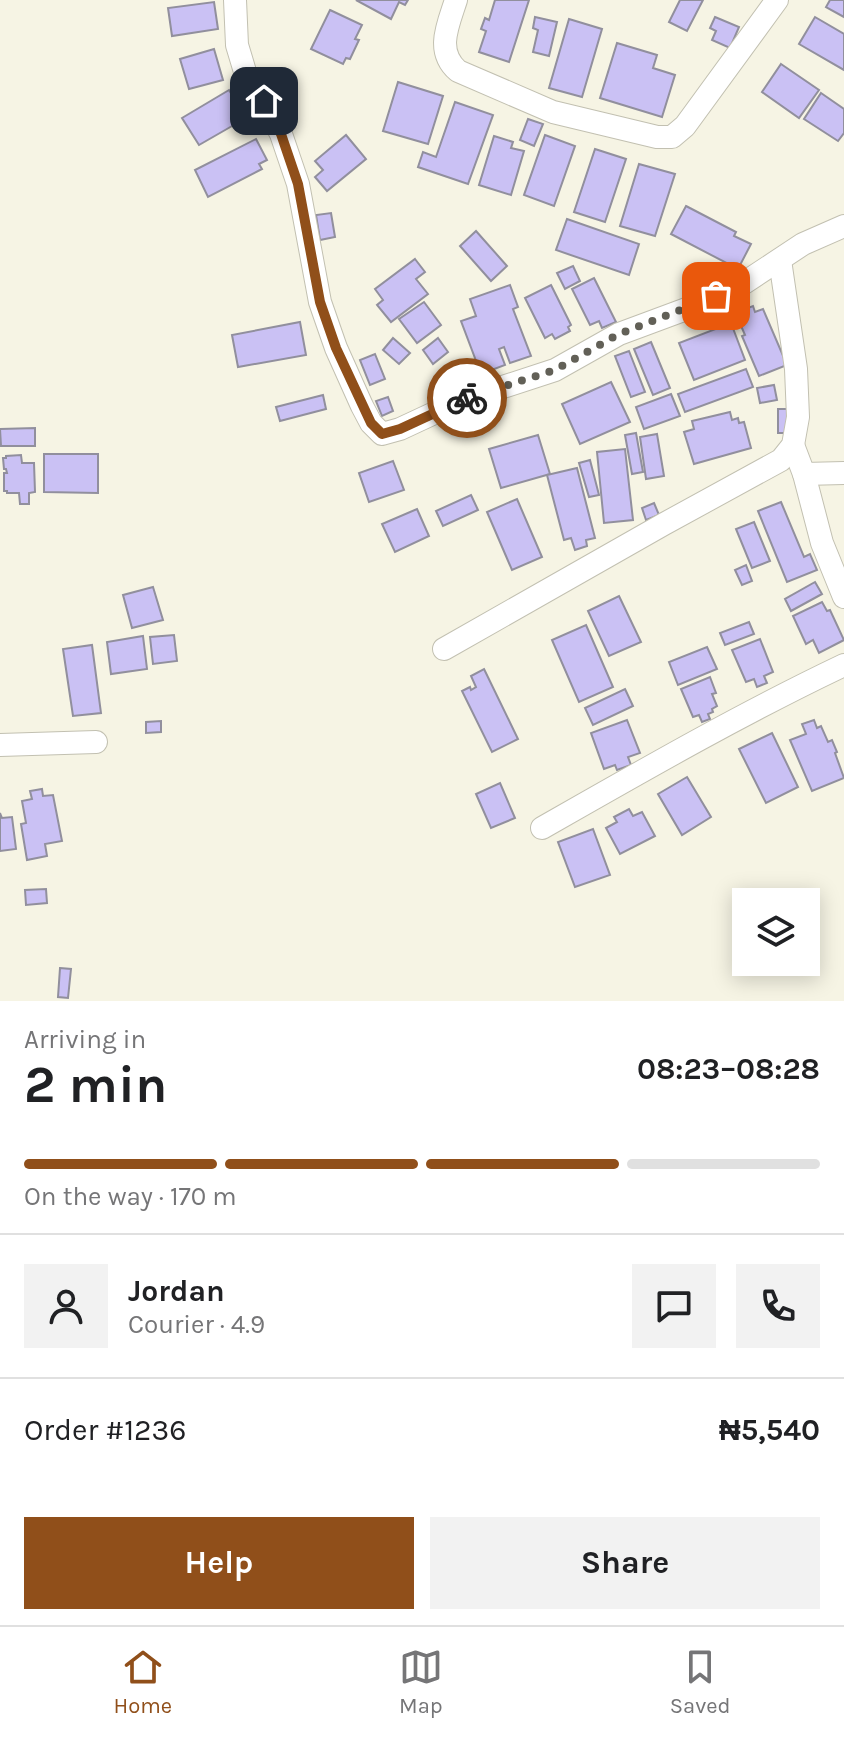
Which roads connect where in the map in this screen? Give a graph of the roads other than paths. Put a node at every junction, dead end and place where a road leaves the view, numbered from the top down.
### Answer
1 (235, 0) edge
2 (456, 0) edge
3 (777, 0) edge
4 (844, 226) edge
5 (780, 260) junction
6 (793, 445) junction
7 (844, 473) edge
8 (804, 474) junction
9 (844, 597) edge
10 (444, 649) dead end
11 (844, 665) edge
12 (96, 742) dead end
13 (0, 745) edge
14 (542, 828) dead end

1 - 5 street
2 - 3 street
4 - 5 street
5 - 6 street
6 - 8 street
6 - 10 street
7 - 8 street
8 - 9 street
11 - 14 street
12 - 13 street

